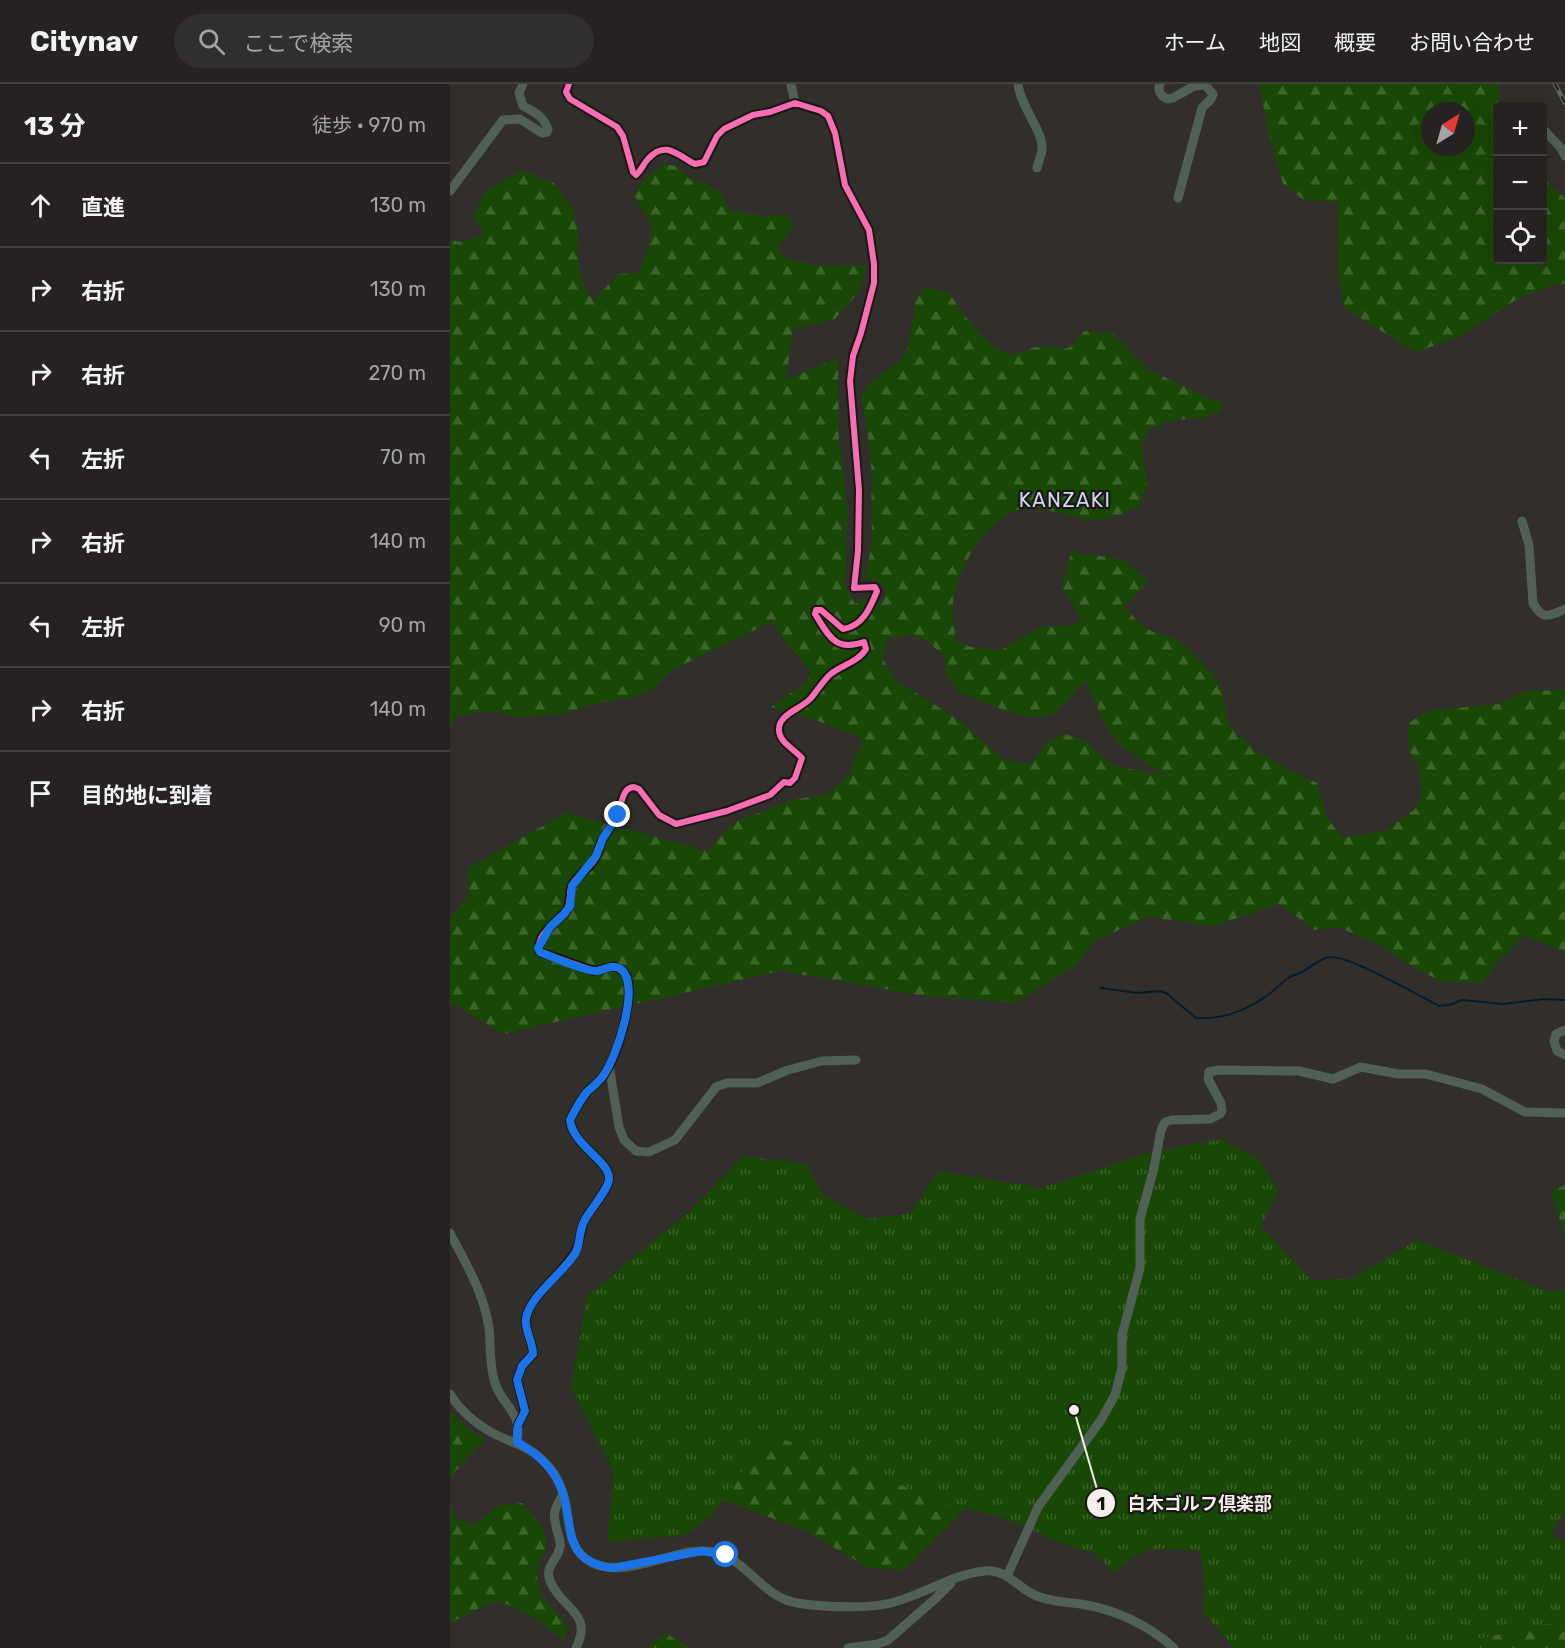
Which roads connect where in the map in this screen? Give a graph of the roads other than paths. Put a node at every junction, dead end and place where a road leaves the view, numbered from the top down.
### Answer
1 (523, 84) edge
2 (569, 84) edge
3 (791, 84) edge
4 (1017, 84) edge
5 (1160, 84) edge
6 (795, 103) junction
7 (1547, 133) edge
8 (1565, 156) edge
9 (1037, 168) dead end
10 (450, 191) edge
11 (1178, 198) dead end
12 (1522, 521) dead end
13 (1565, 609) edge
14 (1565, 1030) edge
15 (1565, 1055) edge
16 (856, 1060) dead end
17 (609, 1065) junction
18 (1565, 1113) edge
19 (450, 1233) edge
20 (450, 1394) edge
21 (518, 1425) junction
22 (517, 1442) junction
23 (563, 1495) junction
24 (1006, 1576) junction
25 (954, 1579) junction
26 (576, 1648) edge
27 (848, 1648) edge
28 (1174, 1648) edge

1 - 10 street
2 - 6 street
3 - 6 street
4 - 9 street
5 - 11 street
6 - 17 street
7 - 8 street
12 - 13 street
14 - 15 street
16 - 17 street
17 - 21 street
18 - 24 street
19 - 21 street
20 - 22 street
21 - 22 street
22 - 23 street
23 - 25 street
23 - 26 street
24 - 25 street
24 - 28 street
25 - 27 street

